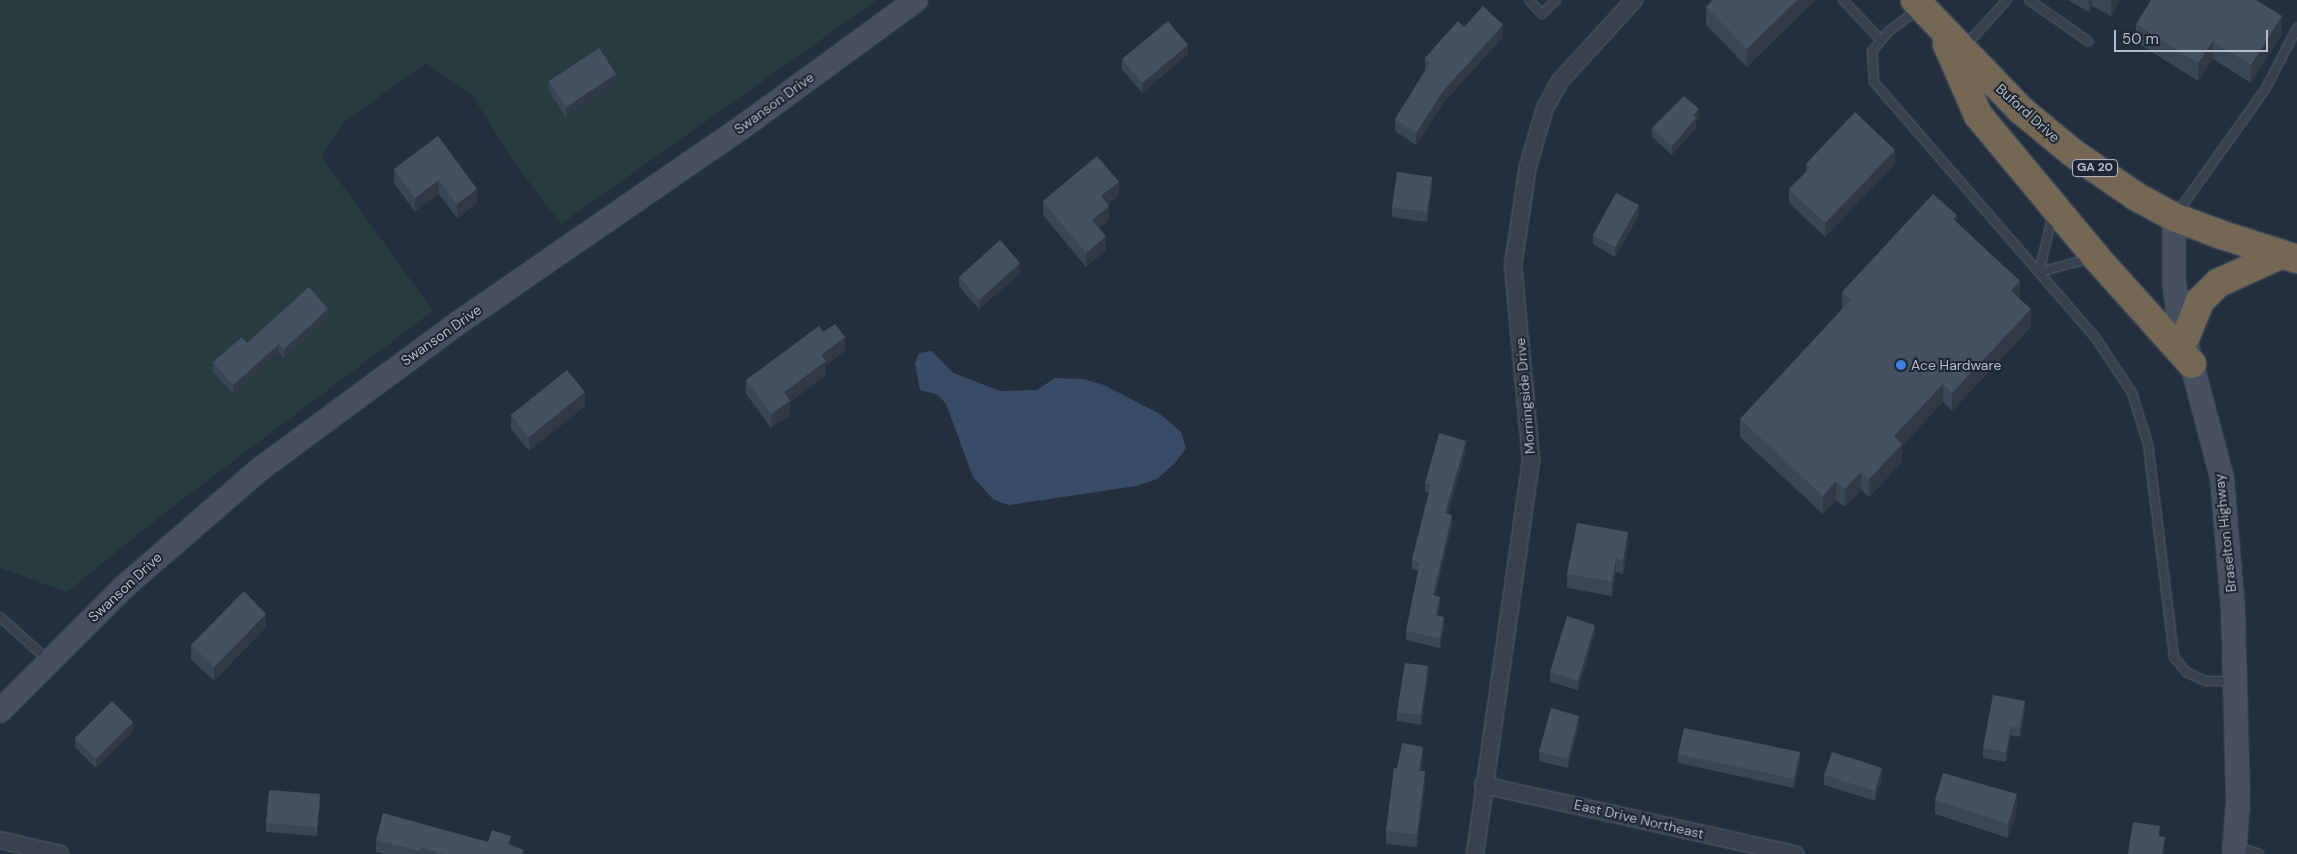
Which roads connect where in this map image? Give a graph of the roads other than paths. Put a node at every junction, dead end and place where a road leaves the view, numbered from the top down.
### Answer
1 (916, 0) edge
2 (1529, 0) edge
3 (1556, 0) edge
4 (1634, 0) edge
5 (1843, 0) edge
6 (2007, 0) edge
7 (2029, 0) edge
8 (1927, 9) edge
9 (2297, 28) edge
10 (1881, 40) junction
11 (2088, 41) dead end
12 (1961, 50) junction
13 (2052, 203) junction
14 (2174, 217) junction
15 (2096, 256) junction
16 (2288, 257) edge
17 (2039, 272) junction
18 (2185, 338) junction
19 (2192, 364) junction
20 (0, 617) edge
21 (48, 660) junction
22 (2235, 681) junction
23 (0, 711) edge
24 (1483, 785) junction
25 (0, 840) edge
26 (2234, 850) edge
27 (60, 854) edge
28 (1475, 854) edge
29 (1795, 854) edge
30 (2259, 854) edge

1 - 21 street, Swanson Drive
2 - 3 lane
4 - 24 street, Morningside Drive
5 - 10 lane
6 - 12 lane
7 - 11 lane
8 - 10 lane
8 - 12 highway, Buford Drive / GA 20
8 - 13 highway
9 - 14 lane
10 - 17 lane
12 - 14 highway, Buford Drive / GA 20
13 - 15 highway
13 - 17 lane
14 - 16 highway, Buford Drive / GA 20
14 - 18 street, Braselton Highway
15 - 17 lane
15 - 19 highway
16 - 18 highway
17 - 22 lane
18 - 19 street, Braselton Highway
19 - 22 street, Braselton Highway
20 - 21 lane
21 - 23 street, Swanson Drive
22 - 26 street, Braselton Highway
24 - 28 street, Morningside Drive
24 - 29 street, East Drive Northeast
25 - 27 street
26 - 30 lane

